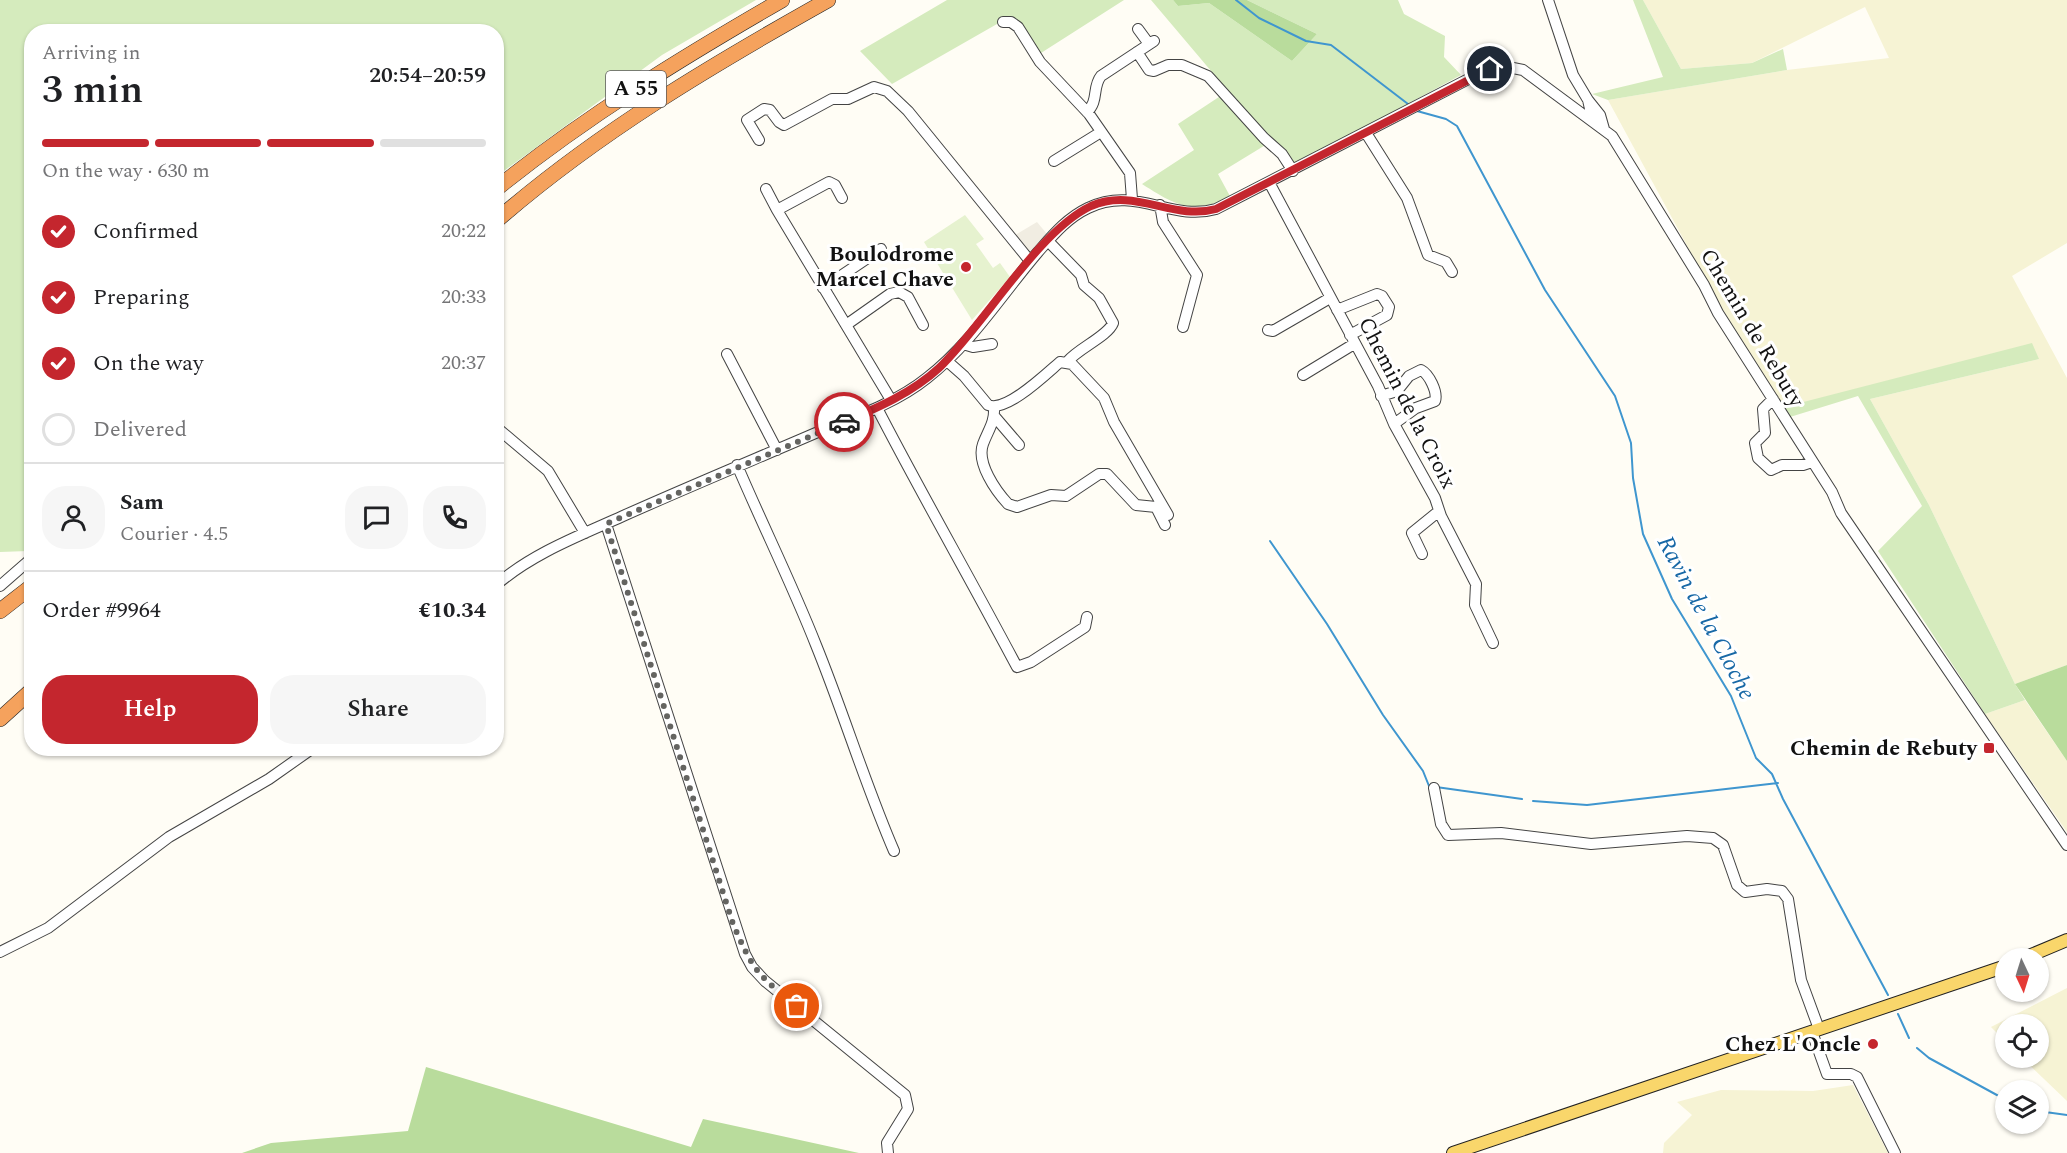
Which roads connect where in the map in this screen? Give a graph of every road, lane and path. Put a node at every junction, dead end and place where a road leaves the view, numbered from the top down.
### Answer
1 (782, 0) edge
2 (828, 0) edge
3 (1548, 0) edge
4 (1003, 22) dead end
5 (1138, 29) dead end
6 (1137, 52) junction
7 (1588, 100) junction
8 (1087, 112) junction
9 (1593, 122) junction
10 (1604, 129) junction
11 (1101, 132) junction
12 (1366, 133) junction
13 (759, 140) dead end
14 (1054, 161) dead end
15 (1293, 171) junction
16 (504, 183) edge
17 (1270, 184) junction
18 (766, 189) dead end
19 (842, 198) dead end
20 (1132, 199) junction
21 (1160, 205) junction
22 (777, 210) junction
23 (504, 214) edge
24 (1048, 241) junction
25 (881, 249) dead end
26 (1030, 261) junction
27 (1452, 272) dead end
28 (895, 285) dead end
29 (823, 288) junction
30 (1330, 298) junction
31 (1337, 310) junction
32 (844, 323) junction
33 (923, 325) dead end
34 (1183, 327) dead end
35 (1268, 330) dead end
36 (1352, 340) junction
37 (963, 344) junction
38 (992, 344) dead end
39 (727, 354) dead end
40 (947, 361) junction
41 (1068, 361) junction
42 (1303, 375) dead end
43 (1382, 396) junction
44 (1773, 399) junction
45 (891, 400) junction
46 (877, 408) junction
47 (994, 412) junction
48 (1394, 424) junction
49 (504, 434) edge
50 (1019, 445) dead end
51 (777, 450) junction
52 (1812, 462) junction
53 (737, 465) junction
54 (1439, 511) junction
55 (606, 524) junction
56 (585, 533) junction
57 (1422, 554) dead end
58 (24, 565) edge
59 (504, 579) edge
60 (0, 586) edge
61 (24, 592) edge
62 (24, 604) edge
63 (0, 611) edge
64 (1087, 617) dead end
65 (0, 622) edge
66 (1493, 643) dead end
67 (24, 691) edge
68 (24, 697) edge
69 (0, 708) edge
70 (0, 719) edge
71 (303, 756) edge
72 (1434, 788) dead end
73 (2067, 845) edge
74 (894, 851) dead end
75 (2067, 940) edge
76 (2067, 946) edge
77 (2049, 948) edge
78 (2049, 951) edge
79 (0, 952) edge
80 (1995, 970) edge
81 (1815, 1030) junction
82 (888, 1153) edge
83 (1454, 1153) edge
84 (1895, 1153) edge

1 - 16 highway, A 55
2 - 23 highway, A 55
3 - 7 street, Chemin de Rebuty
4 - 8 street
5 - 6 street
6 - 8 street
6 - 15 street
7 - 9 street, Chemin de Rebuty
7 - 10 street, Chemin de Rebuty
8 - 11 street
9 - 10 street
9 - 12 street
10 - 44 street, Chemin de Rebuty
11 - 14 street
11 - 20 street
12 - 15 street
12 - 27 street
13 - 26 street
15 - 17 street
17 - 21 street
17 - 30 street, Chemin de la Croix
18 - 22 street
19 - 22 street
20 - 21 street
20 - 24 street
21 - 34 street
22 - 29 street
24 - 26 street
24 - 41 street
25 - 29 street
26 - 37 street
28 - 32 street
29 - 32 street
30 - 31 street, Chemin de la Croix
30 - 35 street
31 - 36 street, Chemin de la Croix
31 - 36 street
32 - 33 street
32 - 45 street
36 - 42 street
36 - 43 street, Chemin de la Croix
37 - 38 street
37 - 40 street
39 - 51 street
40 - 45 street
40 - 47 street
41 - 47 street
41 - 47 street
43 - 48 street, Chemin de la Croix
43 - 48 street
44 - 52 street, Chemin de Rebuty
44 - 52 street
45 - 46 street
46 - 51 street
46 - 64 street
47 - 50 street
48 - 54 street, Chemin de la Croix
49 - 56 street
51 - 53 street
52 - 73 street, Chemin de Rebuty
53 - 55 street
53 - 74 street
54 - 57 street
54 - 66 street, Chemin de la Croix
55 - 56 street
55 - 82 street
56 - 59 street
58 - 60 street
61 - 63 highway
62 - 65 highway
67 - 69 highway
68 - 70 highway
71 - 79 street
72 - 81 street
75 - 77 main road
76 - 78 main road
80 - 81 main road
81 - 83 main road
81 - 84 street

